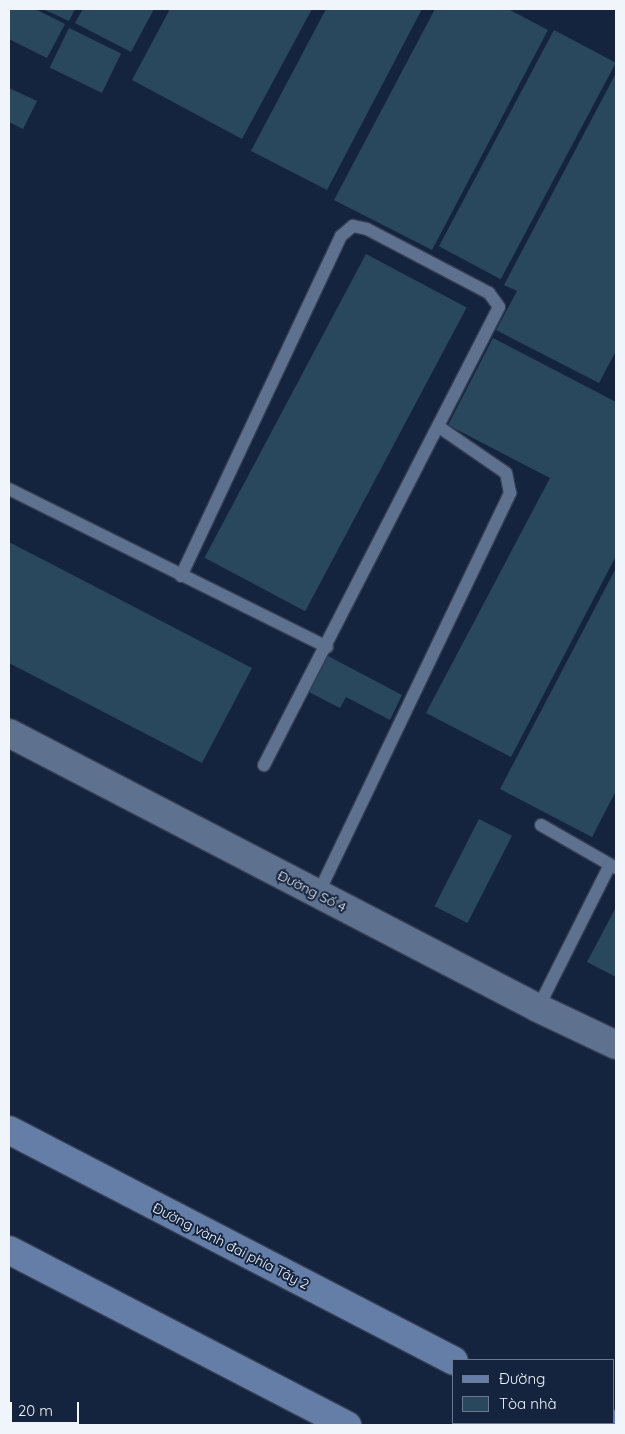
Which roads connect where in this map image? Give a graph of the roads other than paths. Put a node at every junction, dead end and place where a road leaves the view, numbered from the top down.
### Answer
1 (439, 427) junction
2 (9, 489) edge
3 (181, 576) junction
4 (327, 647) junction
5 (9, 733) edge
6 (264, 765) dead end
7 (541, 825) dead end
8 (613, 866) edge
9 (318, 894) junction
10 (538, 1008) junction
11 (616, 1045) edge
12 (9, 1130) edge
13 (9, 1250) edge
14 (452, 1360) edge
15 (347, 1425) edge

1 - 3 lane
1 - 4 lane
1 - 9 lane
2 - 3 lane
3 - 4 lane
4 - 6 lane
5 - 9 street, Đường Số 4
7 - 8 lane
8 - 10 lane
9 - 10 street, Đường Số 4
10 - 11 street, Đường Số 4
12 - 14 main road, Đường vành đai phía Tây 2
13 - 15 main road

